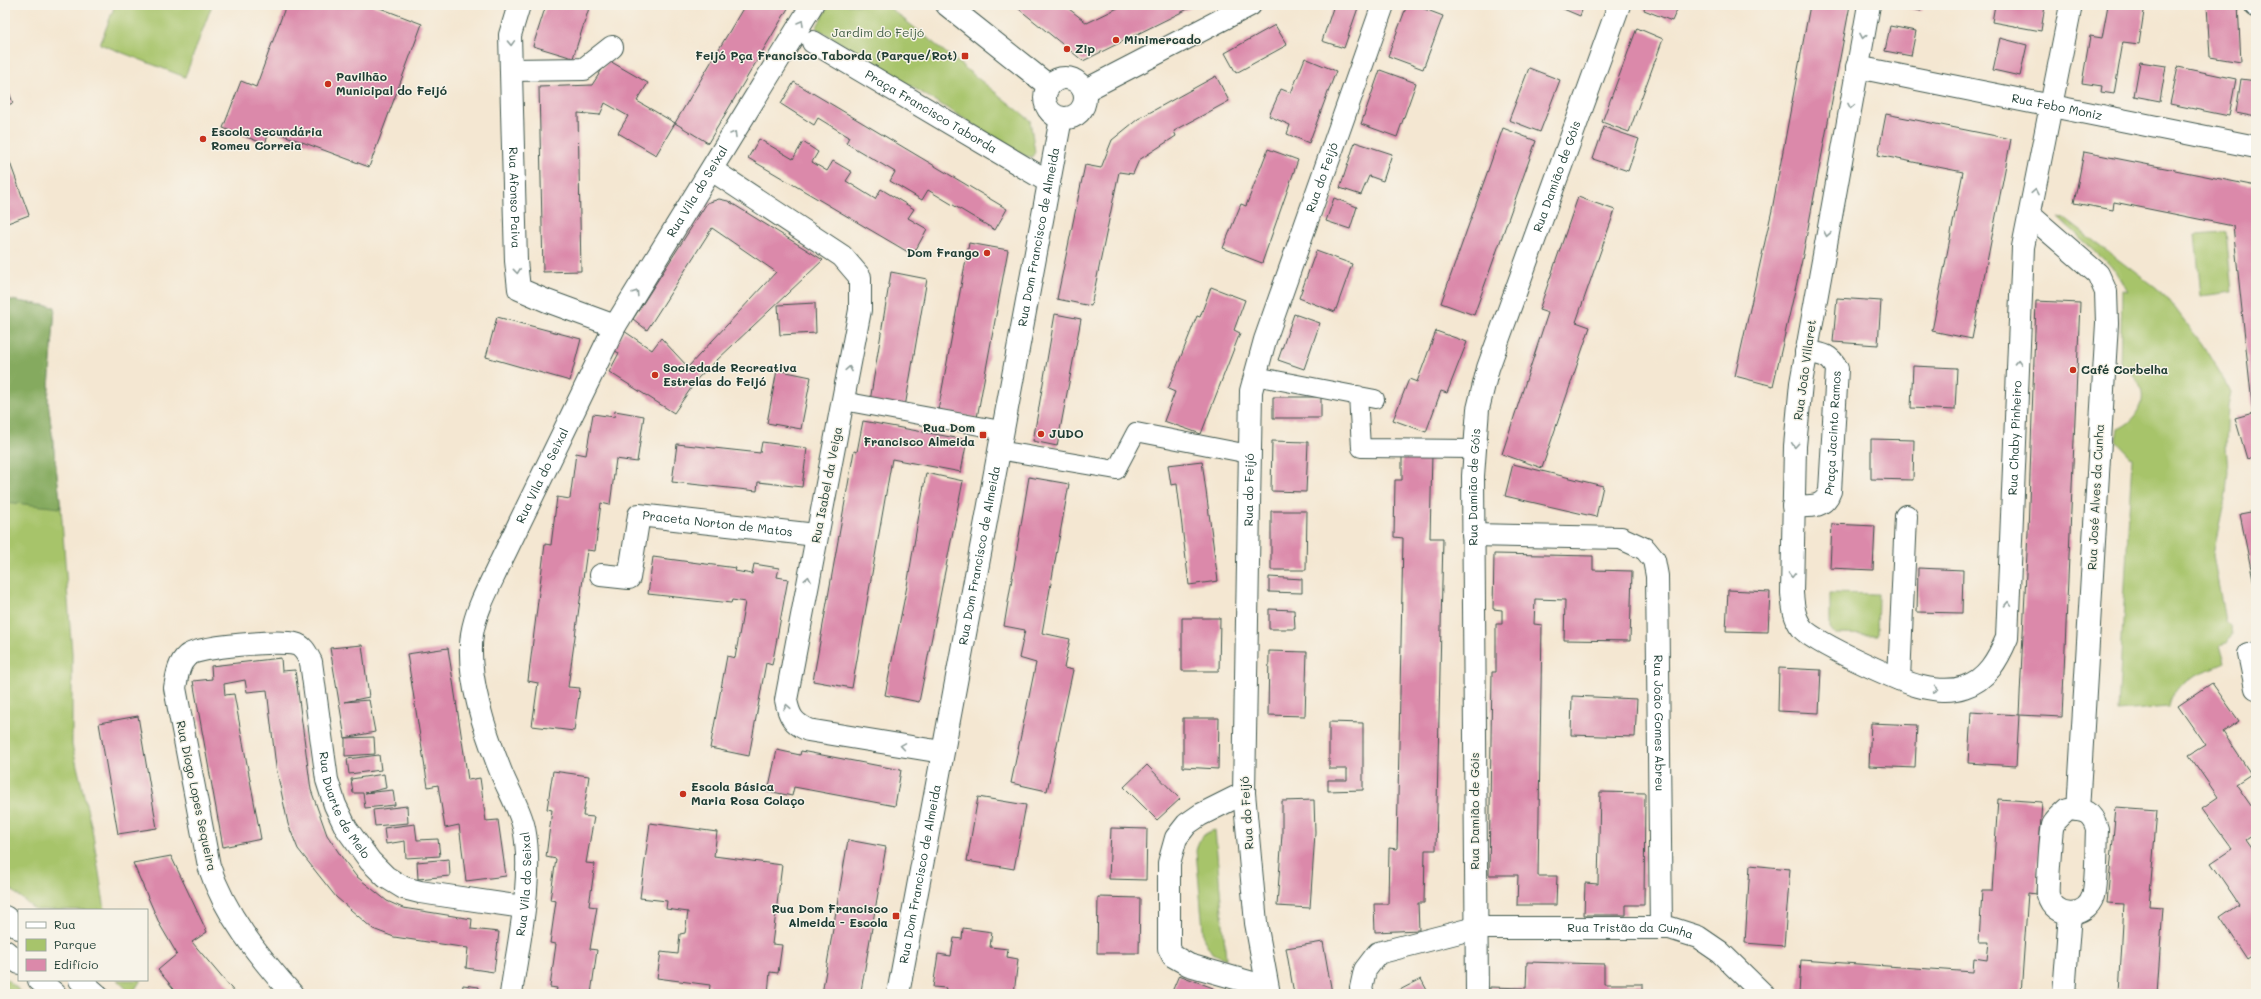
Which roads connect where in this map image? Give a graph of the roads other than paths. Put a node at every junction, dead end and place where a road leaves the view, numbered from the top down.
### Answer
1 (519, 5) edge
2 (812, 5) edge
3 (947, 5) edge
4 (1250, 5) edge
5 (1383, 5) edge
6 (1619, 5) edge
7 (1869, 5) edge
8 (2071, 5) edge
9 (813, 42) dead end
10 (612, 47) dead end
11 (1858, 67) junction
12 (511, 70) junction
13 (1048, 86) junction
14 (1084, 92) junction
15 (2052, 106) junction
16 (1061, 118) junction
17 (2256, 147) edge
18 (712, 170) junction
19 (1048, 182) junction
20 (2030, 216) junction
21 (615, 326) junction
22 (1806, 352) junction
23 (1255, 376) junction
24 (1358, 395) junction
25 (1375, 399) dead end
26 (843, 401) junction
27 (1000, 440) junction
28 (1474, 449) junction
29 (1249, 454) junction
30 (1793, 506) junction
31 (1906, 516) dead end
32 (1473, 535) junction
33 (816, 536) junction
34 (601, 575) dead end
35 (242, 645) joint
36 (2248, 654) dead end
37 (1899, 679) junction
38 (2256, 688) edge
39 (942, 752) junction
40 (1244, 793) junction
41 (2078, 810) junction
42 (523, 907) junction
43 (2070, 913) junction
44 (5, 916) edge
45 (18, 927) edge
46 (1476, 928) junction
47 (1661, 928) junction
48 (5, 951) edge
49 (18, 962) edge
50 (40, 981) edge
51 (81, 981) edge
52 (1268, 991) edge
53 (56, 994) edge
54 (96, 994) edge
55 (292, 994) edge
56 (511, 994) edge
57 (898, 994) edge
58 (1363, 994) edge
59 (1477, 994) edge
60 (1763, 994) edge
61 (2064, 994) edge

1 -> 12 street, Rua Afonso Paiva
18 -> 2 street, Rua Vila do Seixal
3 - 13 street
4 - 14 street
5 - 23 street, Rua do Feijó
6 - 28 street, Rua Damião de Góis
7 -> 11 street, Rua João Villaret
8 - 15 street, Rua Chaby Pinheiro
9 - 19 street, Praça Francisco Taborda
10 - 12 street
11 - 15 street, Rua Febo Moniz
11 -> 22 street, Rua João Villaret
12 -> 21 street, Rua Afonso Paiva
13 - 14 street
13 - 16 street
14 - 16 street
15 - 17 street, Rua Febo Moniz
20 -> 15 street, Rua Chaby Pinheiro
16 - 19 street, Rua Dom Francisco de Almeida
21 -> 18 street, Rua Vila do Seixal
26 -> 18 street, Rua Isabel da Veiga
19 - 27 street, Rua Dom Francisco de Almeida
37 -> 20 street, Rua Chaby Pinheiro
20 - 41 street, Rua José Alves da Cunha
21 - 42 street, Rua Vila do Seixal
22 -> 30 street, Rua João Villaret
22 - 30 street, Praça Jacinto Ramos
23 - 24 street
23 - 29 street, Rua do Feijó
24 - 25 street
24 - 28 street
26 - 27 street
26 - 33 street, Rua Isabel da Veiga
27 - 29 street
27 - 39 street, Rua Dom Francisco de Almeida
28 - 32 street, Rua Damião de Góis
29 - 40 street, Rua do Feijó
30 -> 37 street, Rua João Villaret
31 - 37 street
32 - 46 street, Rua Damião de Góis
32 - 47 street, Rua João Gomes Abreu
33 - 34 street, Praceta Norton de Matos
39 -> 33 street, Rua Isabel da Veiga
35 - 42 street, Rua Duarte de Melo
35 - 55 street, Rua Diogo Lopes Sequeira
36 - 38 street
39 - 57 street, Rua Dom Francisco de Almeida
40 - 52 street, Rua do Feijó
40 - 52 street
41 - 43 street
41 - 43 street
42 - 56 street, Rua Vila do Seixal
43 - 61 street
44 - 45 street
46 - 47 street, Rua Tristão da Cunha
46 - 58 street, Rua Tristão da Cunha
46 - 59 street, Rua Damião de Góis
47 - 60 street, Rua Tristão da Cunha
48 - 49 street
50 - 53 street
51 - 54 street

